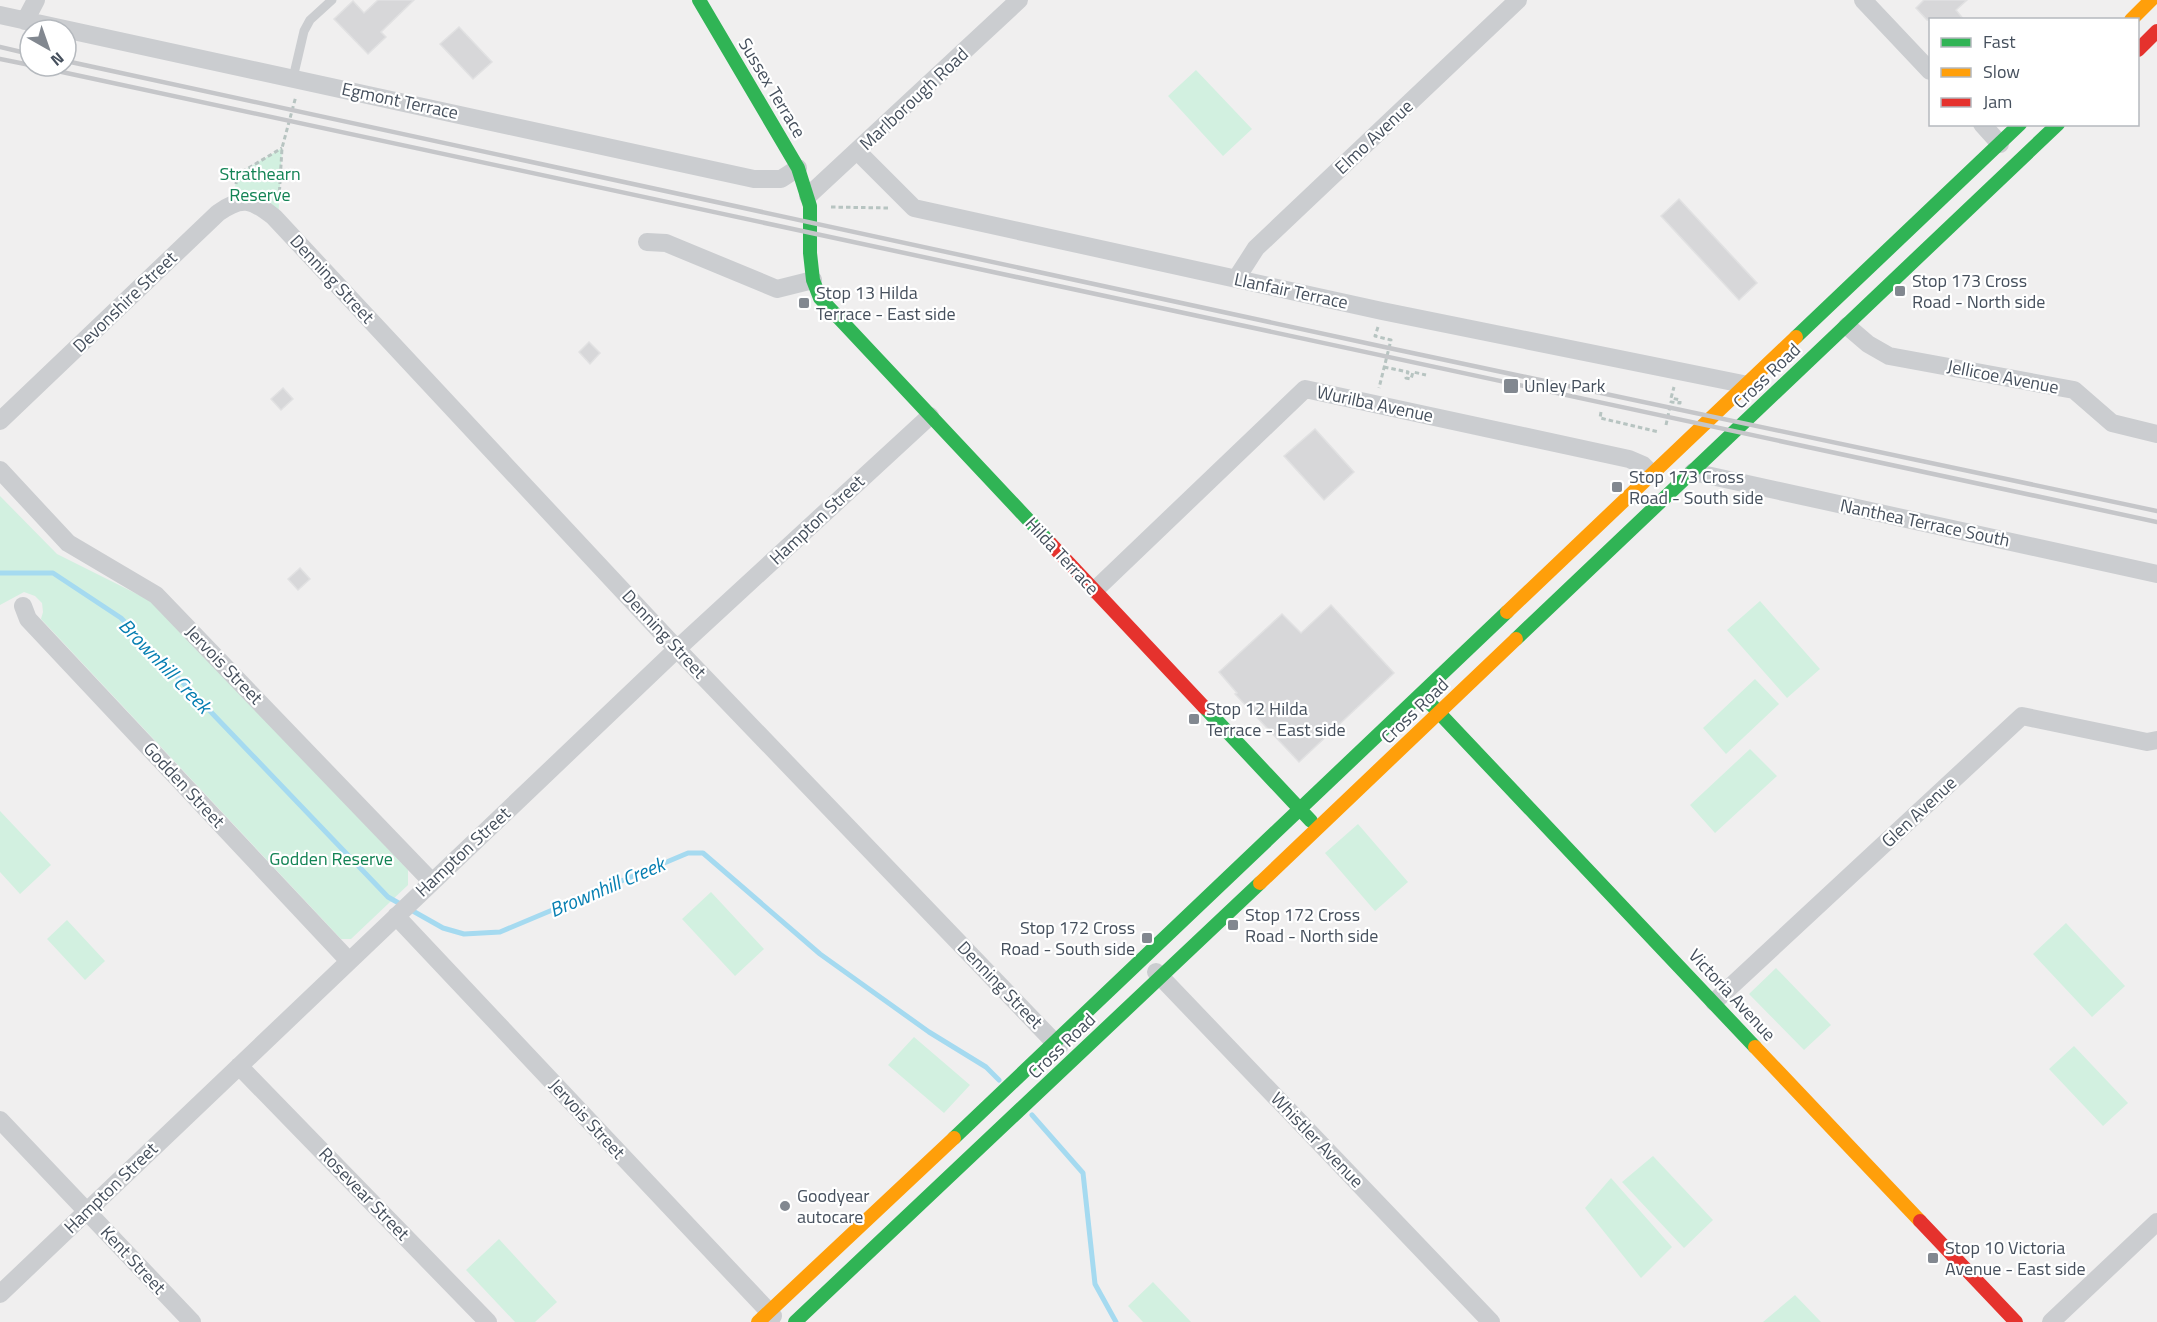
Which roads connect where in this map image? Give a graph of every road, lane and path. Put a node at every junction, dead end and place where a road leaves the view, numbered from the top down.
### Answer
1 (36, 0) edge
2 (332, 0) edge
3 (699, 0) edge
4 (1019, 0) edge
5 (1518, 0) edge
6 (1863, 0) edge
7 (2151, 0) edge
8 (0, 15) edge
9 (27, 18) edge
10 (2133, 18) edge
11 (18, 19) edge
12 (2157, 31) edge
13 (78, 32) edge
14 (2139, 49) edge
15 (1929, 70) edge
16 (297, 78) junction
17 (1984, 126) edge
18 (2018, 126) edge
19 (2056, 126) edge
20 (2000, 144) junction
21 (282, 148) junction
22 (858, 152) junction
23 (2018, 163) junction
24 (798, 168) junction
25 (809, 201) junction
26 (232, 203) junction
27 (914, 208) junction
28 (278, 222) junction
29 (647, 242) dead end
30 (1236, 279) junction
31 (813, 280) junction
32 (1382, 311) junction
33 (1847, 326) junction
34 (1384, 366) junction
35 (1678, 371) junction
36 (1426, 375) dead end
37 (1748, 385) junction
38 (1375, 404) junction
39 (1601, 412) dead end
40 (930, 416) junction
41 (0, 421) edge
42 (2157, 434) edge
43 (0, 471) edge
44 (1693, 472) junction
45 (1653, 475) junction
46 (2157, 574) edge
47 (1095, 590) junction
48 (23, 606) dead end
49 (677, 649) junction
50 (1421, 694) junction
51 (1440, 712) junction
52 (2157, 740) edge
53 (1300, 809) junction
54 (1317, 828) junction
55 (432, 882) junction
56 (402, 910) junction
57 (1143, 957) junction
58 (350, 961) junction
59 (1160, 976) junction
60 (1714, 1002) junction
61 (1055, 1042) junction
62 (1073, 1061) junction
63 (239, 1066) junction
64 (0, 1120) edge
65 (87, 1212) junction
66 (2157, 1222) edge
67 (0, 1294) edge
68 (768, 1319) edge
69 (192, 1322) edge
70 (488, 1322) edge
71 (795, 1322) edge
72 (1491, 1322) edge
73 (2016, 1322) edge
74 (2051, 1322) edge

1 - 9 street
2 - 16 lane
3 - 24 main road, Sussex Terrace
4 - 22 street, Marlborough Road
5 - 30 street, Elmo Avenue
6 - 15 street
7 - 10 main road
8 - 11 street, Egmont Terrace
12 - 14 main road
13 - 16 street, Egmont Terrace
16 - 21 path
16 - 24 street, Egmont Terrace
17 - 20 street
18 - 20 main road, Cross Road
19 - 23 main road, Cross Road
20 - 23 main road
20 - 37 main road, Cross Road
21 - 26 path
21 - 28 path
22 - 25 street, Marlborough Road
22 - 27 street
23 - 33 main road, Cross Road
24 - 25 main road, Sussex Terrace
25 - 27 path
25 - 31 main road, Hilda Terrace
26 - 28 street, Denning Street
26 - 41 street, Devonshire Street
27 - 30 street, Llanfair Terrace
28 - 49 street, Denning Street
29 - 31 street
30 - 32 street, Llanfair Terrace
31 - 40 main road, Hilda Terrace
32 - 34 path
32 - 35 street, Llanfair Terrace
33 - 42 street, Jellicoe Avenue
33 - 44 main road, Cross Road
34 - 36 path
34 - 38 path
35 - 37 street, Llanfair Terrace
35 - 39 path
37 - 45 main road, Cross Road
38 - 45 street, Wurilba Avenue
38 - 47 street, Wurilba Avenue
40 - 47 main road, Hilda Terrace
40 - 49 street, Hampton Street
43 - 55 street, Jervois Street
44 - 46 street, Nanthea Terrace South
44 - 51 main road, Cross Road
45 - 50 main road, Cross Road
47 - 53 main road, Hilda Terrace
48 - 58 street, Godden Street
49 - 55 street, Hampton Street
49 - 61 street, Denning Street
50 - 51 main road, Victoria Avenue
50 - 53 main road, Cross Road
51 - 54 main road, Cross Road
51 - 60 main road, Victoria Avenue
52 - 60 street, Glen Avenue
53 - 54 main road, Hilda Terrace
53 - 57 main road, Cross Road
54 - 59 main road, Cross Road
55 - 56 street, Hampton Street
56 - 58 street, Hampton Street
56 - 68 street, Jervois Street
57 - 59 street, Whistler Avenue
57 - 61 main road, Cross Road
58 - 63 street, Hampton Street
59 - 62 main road, Cross Road
59 - 72 street, Whistler Avenue
60 - 73 main road, Victoria Avenue
61 - 62 street, Denning Street
61 - 68 main road, Cross Road
62 - 71 main road, Cross Road
63 - 65 street, Hampton Street
63 - 70 street, Rosevear Street
64 - 65 street, Kent Street
65 - 67 street, Hampton Street
65 - 69 street, Kent Street
66 - 74 street

